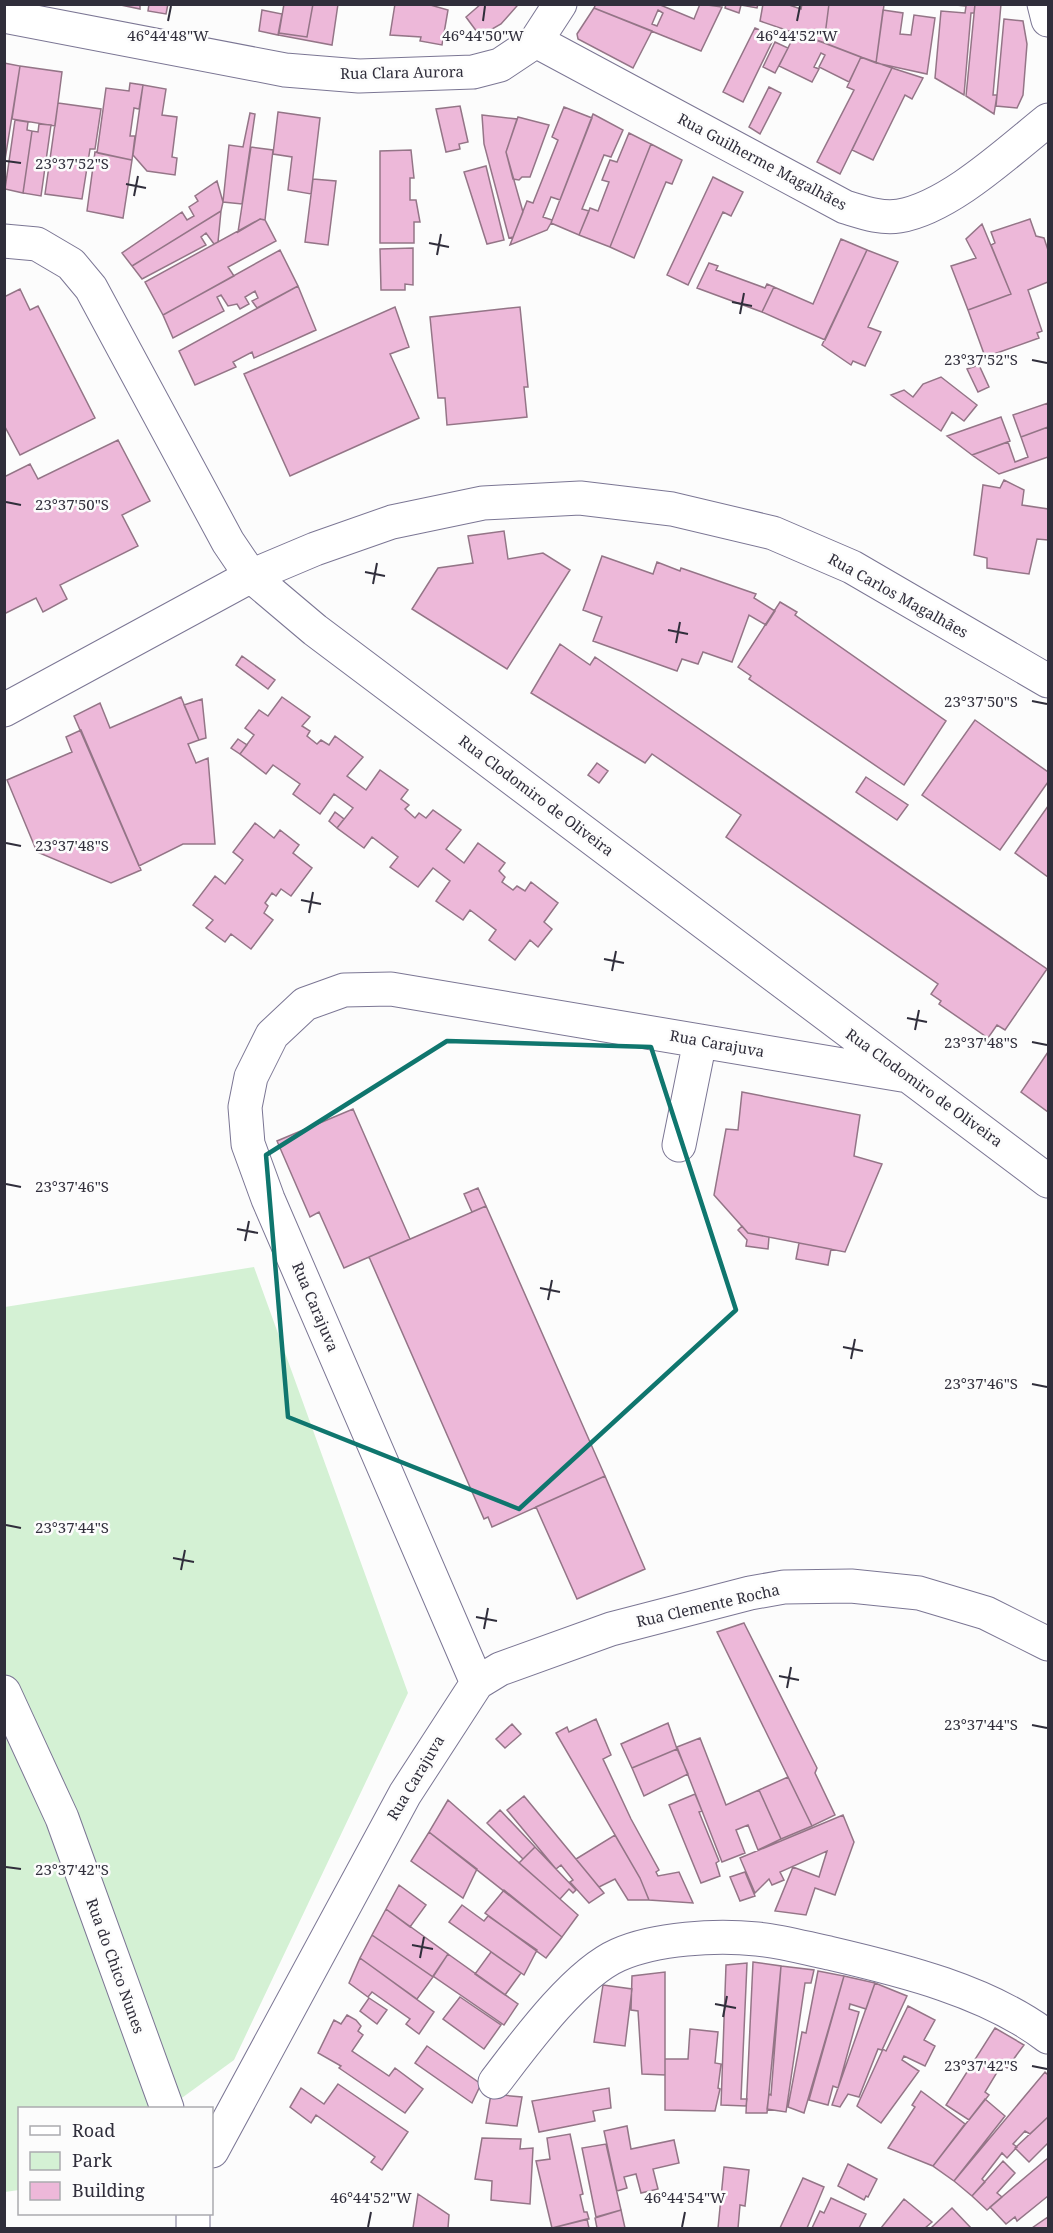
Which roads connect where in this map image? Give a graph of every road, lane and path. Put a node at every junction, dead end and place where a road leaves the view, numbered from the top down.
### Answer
1 (561, 4) edge
2 (1044, 4) edge
3 (4, 16) edge
4 (1048, 20) edge
5 (536, 41) junction
6 (1048, 120) edge
7 (4, 241) edge
8 (251, 576) junction
9 (1048, 681) edge
10 (4, 710) edge
11 (700, 1041) junction
12 (907, 1076) junction
13 (679, 1145) dead end
14 (1048, 1181) edge
15 (1048, 1644) edge
16 (477, 1683) junction
17 (4, 1692) edge
18 (1048, 2037) edge
19 (495, 2082) dead end
20 (166, 2107) edge
21 (213, 2149) edge

1 - 5 street, Rua Clara Aurora
2 - 4 street
3 - 5 street, Rua Clara Aurora
5 - 6 street, Rua Guilherme Magalhães
7 - 8 street
8 - 9 street, Rua Carlos Magalhães
8 - 10 street
8 - 12 street, Rua Clodomiro de Oliveira
11 - 12 street, Rua Carajuva
11 - 13 street
11 - 16 street, Rua Carajuva
12 - 14 street, Rua Clodomiro de Oliveira
15 - 16 street, Rua Clemente Rocha
16 - 21 street, Rua Carajuva
17 - 20 street, Rua do Chico Nunes
18 - 19 street

